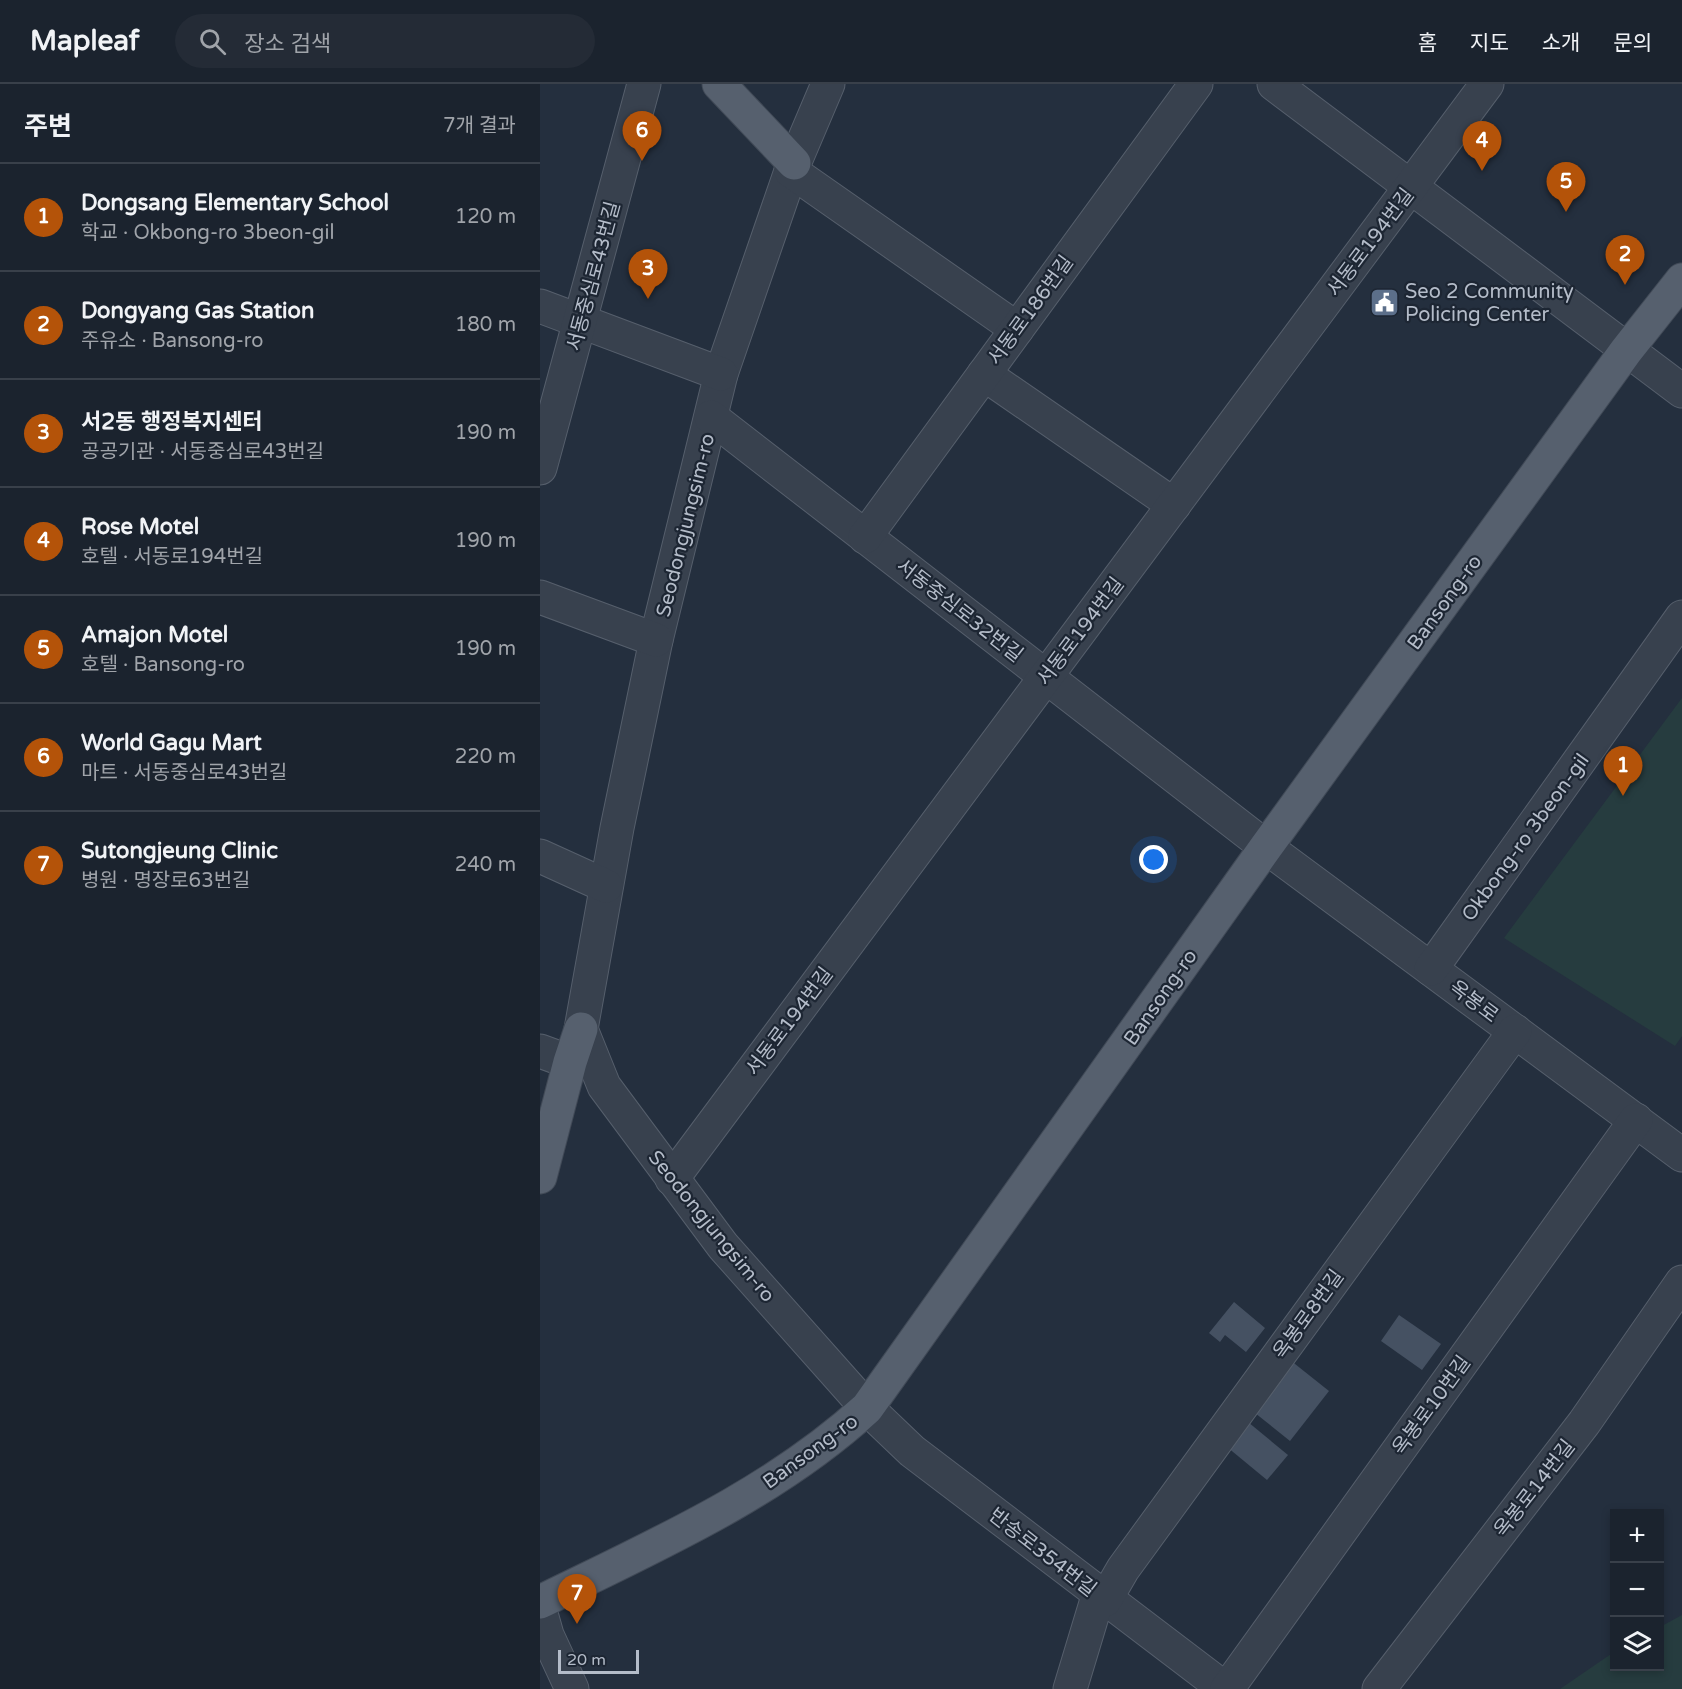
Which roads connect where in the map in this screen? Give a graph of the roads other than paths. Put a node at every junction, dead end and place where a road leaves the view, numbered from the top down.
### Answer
1 (645, 84) edge
2 (719, 84) edge
3 (828, 84) edge
4 (1196, 84) edge
5 (1274, 84) edge
6 (1487, 84) edge
7 (792, 167) junction
8 (1410, 187) junction
9 (1682, 280) edge
10 (540, 306) edge
11 (581, 320) junction
12 (1017, 329) junction
13 (1626, 351) junction
14 (722, 374) junction
15 (984, 374) junction
16 (1682, 391) edge
17 (711, 417) junction
18 (540, 468) edge
19 (1174, 505) junction
20 (865, 537) junction
21 (540, 597) edge
22 (1682, 617) edge
23 (656, 640) junction
24 (1046, 676) junction
25 (1266, 847) junction
26 (540, 856) edge
27 (606, 886) junction
28 (1431, 969) junction
29 (581, 1029) junction
30 (1515, 1031) junction
31 (555, 1056) edge
32 (1636, 1120) junction
33 (1682, 1155) edge
34 (540, 1177) edge
35 (672, 1179) junction
36 (1682, 1282) edge
37 (867, 1408) junction
38 (1106, 1600) junction
39 (540, 1602) edge
40 (540, 1610) edge
41 (572, 1689) edge
42 (1070, 1689) edge
43 (1226, 1689) edge
44 (1379, 1689) edge

1 - 11 street, 서동중심로43번길
2 - 7 main road
3 - 7 street, Seodongjungsim-ro
4 - 12 street, 서동로186번길
5 - 8 street
6 - 8 street, 서동로194번길
7 - 12 street
7 - 14 street, Seodongjungsim-ro
8 - 13 street
8 - 19 street, 서동로194번길
9 - 13 main road, Bansong-ro
10 - 11 street
11 - 14 street
11 - 18 street, 서동중심로43번길
12 - 15 street, 서동로186번길
13 - 16 street
13 - 25 main road, Bansong-ro
14 - 17 street, Seodongjungsim-ro
15 - 19 street
15 - 20 street, 서동로186번길
17 - 20 street, 서동중심로32번길
17 - 23 street, Seodongjungsim-ro
19 - 24 street, 서동로194번길
20 - 24 street, 서동중심로32번길
21 - 23 street
22 - 28 street, Okbong-ro 3beon-gil
23 - 27 street, Seodongjungsim-ro
24 - 25 street, 서동중심로32번길
24 - 35 street, 서동로194번길
25 - 28 street, 옥봉로
25 - 37 main road, Bansong-ro
26 - 27 street
27 - 29 street, Seodongjungsim-ro
28 - 30 street, 옥봉로
29 - 31 main road, Seodongjungsim-ro
29 - 35 street, Seodongjungsim-ro
30 - 32 street, 옥봉로
30 - 38 street, 옥봉로8번길
31 - 34 main road, Seodongjungsim-ro
32 - 33 street, 옥봉로
32 - 43 street, 옥봉로10번길
35 - 37 street, Seodongjungsim-ro
36 - 44 street, 옥봉로14번길
37 - 38 street, 반송로354번길
37 - 39 main road, Bansong-ro
38 - 42 street, 옥봉로8번길
38 - 43 street, 반송로354번길
40 - 41 street

